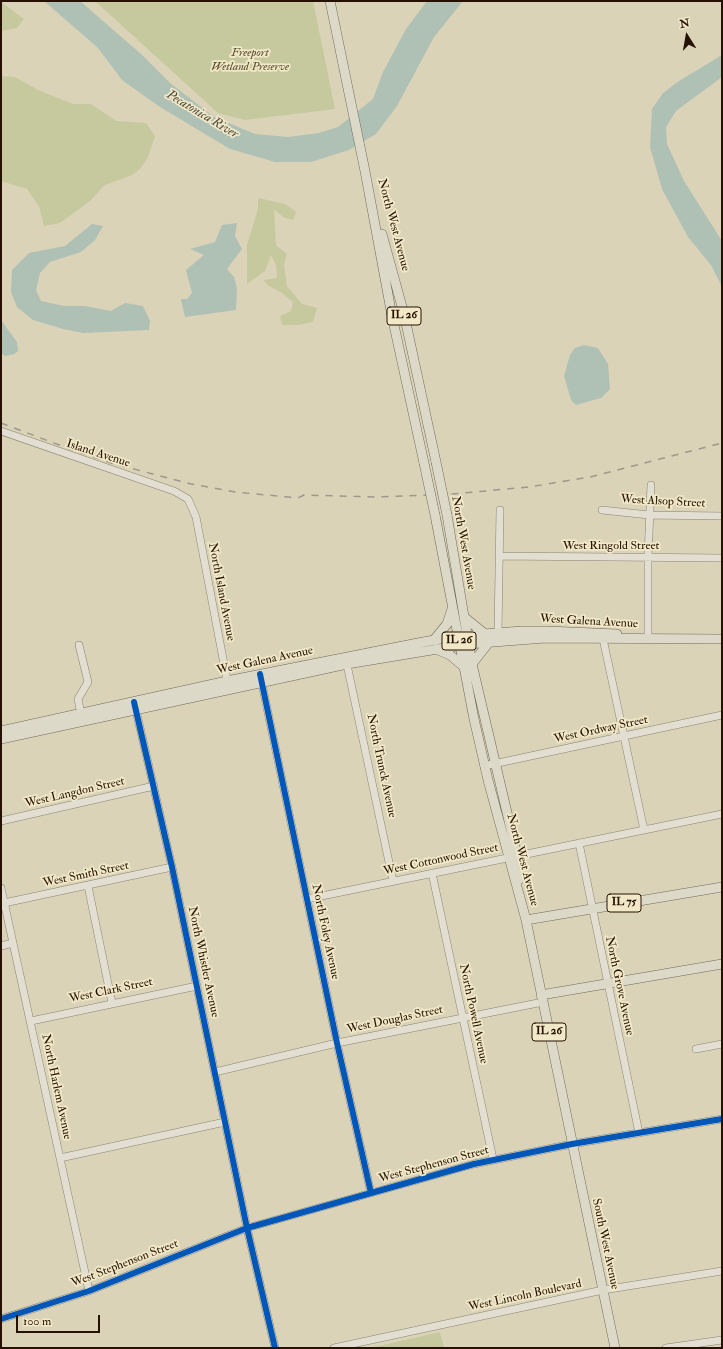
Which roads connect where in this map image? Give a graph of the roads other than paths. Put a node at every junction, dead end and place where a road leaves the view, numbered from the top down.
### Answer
1 (330, 1) edge
2 (365, 171) junction
3 (1, 432) edge
4 (651, 485) dead end
5 (188, 499) joint
6 (500, 510) dead end
7 (602, 510) dead end
8 (649, 515) junction
9 (722, 516) edge
10 (499, 556) junction
11 (648, 557) junction
12 (722, 558) edge
13 (453, 608) junction
14 (464, 617) junction
15 (498, 633) junction
16 (603, 636) junction
17 (488, 638) junction
18 (648, 638) junction
19 (722, 639) edge
20 (463, 640) junction
21 (435, 644) junction
22 (79, 645) dead end
23 (346, 660) junction
24 (468, 665) junction
25 (261, 678) junction
26 (228, 685) junction
27 (135, 706) junction
28 (82, 714) junction
29 (722, 715) edge
30 (1, 731) edge
31 (623, 736) junction
32 (1, 739) edge
33 (494, 764) junction
34 (484, 766) junction
35 (154, 786) junction
36 (722, 814) edge
37 (1, 821) edge
38 (644, 830) junction
39 (579, 843) junction
40 (513, 856) junction
41 (172, 867) junction
42 (432, 873) junction
43 (393, 881) junction
44 (88, 886) junction
45 (722, 887) edge
46 (1, 888) edge
47 (307, 899) junction
48 (4, 903) junction
49 (591, 909) junction
50 (526, 920) junction
51 (13, 944) junction
52 (1, 946) edge
53 (722, 964) edge
54 (608, 984) junction
55 (197, 986) junction
56 (542, 999) junction
57 (112, 1003) junction
58 (462, 1018) junction
59 (30, 1021) junction
60 (337, 1043) junction
61 (722, 1044) edge
62 (696, 1049) dead end
63 (215, 1072) junction
64 (722, 1119) edge
65 (225, 1122) junction
66 (640, 1133) junction
67 (572, 1144) junction
68 (60, 1158) junction
69 (493, 1159) junction
70 (371, 1193) junction
71 (247, 1228) junction
72 (722, 1271) edge
73 (603, 1290) junction
74 (89, 1291) junction
75 (1, 1319) edge
76 (722, 1340) edge
77 (275, 1348) edge
78 (334, 1348) edge
79 (615, 1348) edge
80 (666, 1348) edge

1 - 2 main road, North West Avenue / IL 26
2 - 13 main road, North West Avenue / IL 26, bridge
2 - 14 main road, North West Avenue / IL 26, bridge
3 - 5 street, Island Avenue
4 - 8 street
5 - 26 street, North Island Avenue
6 - 10 street
7 - 8 street, West Alsop Street
8 - 9 street, West Alsop Street
8 - 11 street
10 - 11 street, West Ringold Street
10 - 15 street
11 - 12 street, West Ringold Street
11 - 18 street
13 - 20 main road, North West Avenue / IL 26
13 - 21 main road
14 - 17 main road
14 - 20 main road, North West Avenue / IL 26
15 - 16 main road, West Galena Avenue
15 - 17 main road, West Galena Avenue
16 - 17 main road, West Galena Avenue
16 - 18 main road, West Galena Avenue
16 - 31 street
17 - 20 main road, West Galena Avenue
17 - 24 main road
18 - 19 main road, West Galena Avenue
20 - 21 main road, West Galena Avenue
20 - 24 main road, North West Avenue / IL 26
21 - 23 main road, West Galena Avenue
21 - 24 main road
22 - 28 street
23 - 25 main road, West Galena Avenue
23 - 43 street, North Trunck Avenue
24 - 33 main road, North West Avenue / IL 26
24 - 34 main road, North West Avenue / IL 26
25 - 26 main road, West Galena Avenue
25 - 47 street, North Foley Avenue
26 - 27 main road, West Galena Avenue
27 - 28 main road, West Galena Avenue
27 - 32 main road, West Galena Avenue
27 - 35 street, North Whistler Avenue
28 - 30 main road, West Galena Avenue
29 - 31 street, West Ordway Street
31 - 33 street, West Ordway Street
31 - 38 street
33 - 34 street, West Ordway Street
33 - 40 main road, North West Avenue / IL 26
34 - 40 main road, North West Avenue / IL 26
35 - 37 street, West Langdon Street
35 - 41 street, North Whistler Avenue
36 - 38 street, West Cottonwood Street
38 - 39 street, West Cottonwood Street
39 - 40 street, West Cottonwood Street
39 - 49 street, North Grove Avenue
40 - 42 street, West Cottonwood Street
40 - 50 main road, North West Avenue / IL 26
41 - 44 street, West Smith Street
41 - 55 street, North Whistler Avenue
42 - 43 street, West Cottonwood Street
42 - 58 street, North Powell Avenue
43 - 47 street, West Cottonwood Street
44 - 48 street, West Smith Street
44 - 57 street
45 - 49 main road, IL 75
46 - 48 street, North Harlem Avenue
47 - 60 street, North Foley Avenue
48 - 51 street, North Harlem Avenue
49 - 50 main road, IL 75
49 - 54 street, North Grove Avenue
50 - 56 main road, North West Avenue / IL 26
51 - 52 street
51 - 59 street, North Harlem Avenue
53 - 54 main road, West Douglas Street
54 - 56 main road, West Douglas Street
54 - 66 street, North Grove Avenue
55 - 57 street, West Clark Street
55 - 63 street, North Whistler Avenue
56 - 58 street, West Douglas Street
56 - 67 main road, North West Avenue / IL 26
57 - 59 street, West Clark Street
58 - 60 street, West Douglas Street
58 - 69 street, North Powell Avenue
59 - 68 street, North Harlem Avenue
60 - 63 street, West Douglas Street
60 - 70 street, North Foley Avenue
61 - 62 street
63 - 65 street, North Whistler Avenue
64 - 66 street, West Stephenson Street
65 - 68 street
65 - 71 street, North Whistler Avenue
66 - 67 street, West Stephenson Street
67 - 69 street, West Stephenson Street
67 - 73 main road, South West Avenue / IL 26
68 - 74 street, North Harlem Avenue
69 - 70 street, West Stephenson Street
70 - 71 street, West Stephenson Street
71 - 74 street, West Stephenson Street
71 - 77 street, North Whistler Avenue
72 - 73 street, West Lincoln Boulevard
73 - 78 street, West Lincoln Boulevard
73 - 79 main road, South West Avenue / IL 26
74 - 75 street, West Stephenson Street
76 - 80 street

